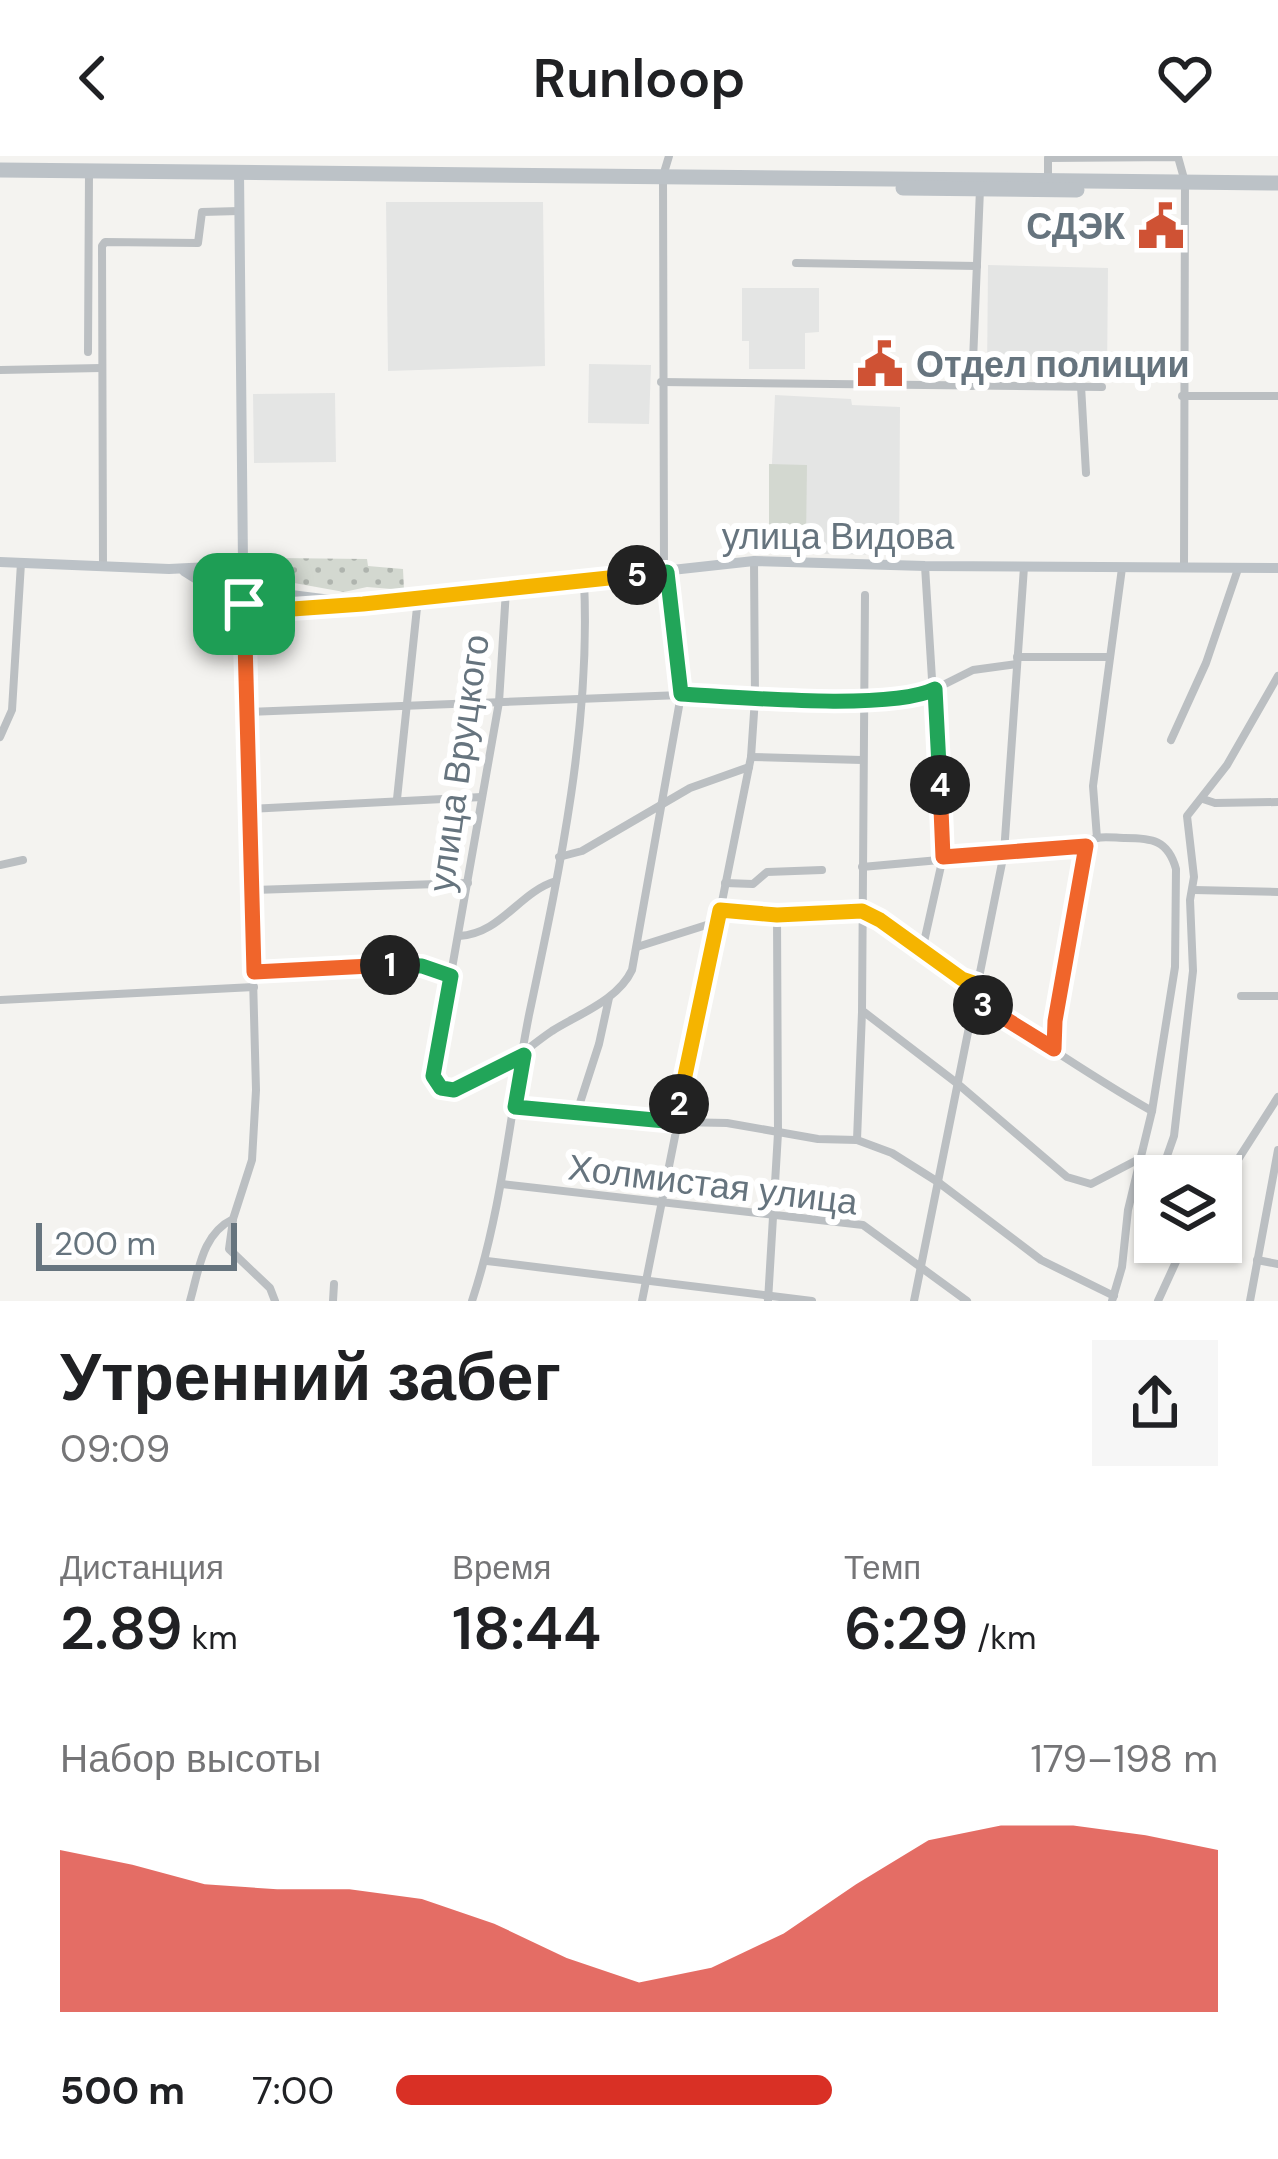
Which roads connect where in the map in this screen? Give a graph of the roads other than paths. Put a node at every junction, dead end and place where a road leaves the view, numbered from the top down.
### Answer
1 (669, 156) edge
2 (1048, 158) edge
3 (0, 175) edge
4 (89, 176) junction
5 (239, 177) junction
6 (1048, 179) junction
7 (663, 180) junction
8 (1278, 183) edge
9 (980, 184) junction
10 (1185, 187) junction
11 (1278, 194) edge
12 (239, 211) junction
13 (796, 263) dead end
14 (977, 266) junction
15 (88, 352) dead end
16 (101, 368) junction
17 (0, 370) edge
18 (661, 382) junction
19 (972, 386) junction
20 (1081, 386) junction
21 (1102, 387) dead end
22 (1182, 396) junction
23 (1278, 396) edge
24 (1086, 473) dead end
25 (754, 561) junction
26 (0, 562) edge
27 (21, 563) junction
28 (236, 565) junction
29 (925, 566) junction
30 (1024, 567) junction
31 (103, 568) junction
32 (1122, 568) junction
33 (1184, 568) junction
34 (1238, 568) junction
35 (1278, 568) edge
36 (169, 569) junction
37 (665, 572) junction
38 (584, 581) junction
39 (260, 583) junction
40 (506, 590) junction
41 (865, 595) dead end
42 (223, 596) junction
43 (418, 598) junction
44 (244, 604) junction
45 (363, 604) junction
46 (1107, 658) junction
47 (1017, 660) junction
48 (1278, 676) edge
49 (935, 689) junction
50 (681, 694) junction
51 (583, 697) junction
52 (755, 698) junction
53 (866, 700) junction
54 (499, 702) junction
55 (407, 706) junction
56 (248, 712) junction
57 (0, 737) edge
58 (1171, 740) dead end
59 (862, 760) junction
60 (750, 762) junction
61 (482, 797) junction
62 (1203, 799) junction
63 (397, 800) junction
64 (1278, 802) edge
65 (659, 807) junction
66 (250, 808) junction
67 (1097, 838) junction
68 (1086, 846) junction
69 (1004, 853) junction
70 (559, 857) junction
71 (943, 857) junction
72 (23, 860) dead end
73 (0, 865) edge
74 (862, 867) junction
75 (822, 870) dead end
76 (556, 881) junction
77 (468, 883) junction
78 (725, 883) junction
79 (252, 890) junction
80 (1194, 890) junction
81 (1278, 892) edge
82 (720, 910) junction
83 (862, 911) junction
84 (777, 915) junction
85 (716, 922) junction
86 (459, 936) junction
87 (635, 948) junction
88 (922, 951) junction
89 (254, 972) junction
90 (451, 976) junction
91 (977, 984) junction
92 (254, 987) junction
93 (609, 996) junction
94 (1240, 996) dead end
95 (1278, 996) edge
96 (974, 999) junction
97 (0, 1000) edge
98 (862, 1012) junction
99 (1164, 1042) junction
100 (1184, 1048) junction
101 (1054, 1049) junction
102 (524, 1055) junction
103 (958, 1084) junction
104 (1278, 1097) edge
105 (515, 1107) junction
106 (577, 1112) junction
107 (1152, 1112) junction
108 (676, 1122) junction
109 (778, 1133) junction
110 (857, 1139) junction
111 (1142, 1155) edge
112 (1167, 1155) edge
113 (1241, 1155) edge
114 (1277, 1155) edge
115 (1134, 1162) edge
116 (938, 1182) junction
117 (502, 1184) junction
118 (1134, 1193) edge
119 (661, 1202) junction
120 (772, 1212) junction
121 (233, 1219) junction
122 (1257, 1260) junction
123 (487, 1262) junction
124 (1174, 1263) edge
125 (1278, 1264) edge
126 (921, 1268) junction
127 (646, 1280) junction
128 (334, 1284) dead end
129 (275, 1298) edge
130 (768, 1298) edge
131 (1113, 1298) edge
132 (1158, 1299) edge
133 (190, 1301) edge
134 (333, 1301) edge
135 (472, 1301) edge
136 (642, 1301) edge
137 (812, 1301) edge
138 (914, 1301) edge
139 (967, 1301) edge
140 (1250, 1301) edge

1 - 7 street
2 - 6 street
2 - 10 street
3 - 4 highway
4 - 5 highway
4 - 15 street
5 - 7 highway
5 - 12 street
6 - 9 highway
6 - 10 highway
7 - 9 highway
7 - 18 street
8 - 10 highway
9 - 10 highway
9 - 14 street
10 - 11 highway
10 - 22 street
12 - 16 street
12 - 28 street
13 - 14 street
14 - 19 street
16 - 17 street
16 - 31 street
18 - 19 street
18 - 37 street
19 - 20 street
20 - 21 street
20 - 24 street
22 - 23 street
22 - 33 street
25 - 29 street, улица Видова
25 - 37 street, улица Видова
25 - 52 street
26 - 27 street
27 - 31 street
27 - 57 street
28 - 36 street
28 - 39 street
28 - 42 street
29 - 30 street, улица Видова
29 - 49 street
30 - 32 street, улица Видова
30 - 47 street
31 - 36 street
32 - 33 street, улица Видова
32 - 46 street
33 - 34 street, улица Видова
34 - 35 street, улица Видова
34 - 58 street
36 - 42 street
37 - 38 street, улица Видова
37 - 50 street
38 - 40 street, улица Видова
38 - 51 street
39 - 44 street
39 - 45 street, улица Видова
40 - 43 street, улица Видова
40 - 54 street, улица Вруцкого
41 - 53 street
42 - 44 street
43 - 45 street, улица Видова
43 - 55 street
44 - 45 street
44 - 56 street
46 - 47 street
46 - 67 street
47 - 49 street
47 - 69 street
48 - 62 street
49 - 53 street
49 - 71 street
50 - 51 street
50 - 52 street
50 - 65 street
51 - 54 street
51 - 70 street
52 - 53 street
52 - 60 street
53 - 59 street
54 - 55 street
54 - 61 street, улица Вруцкого
55 - 56 street
55 - 63 street
56 - 66 street
59 - 60 street
59 - 74 street
60 - 65 street
60 - 78 street
61 - 63 street
61 - 77 street, улица Вруцкого
62 - 64 street
62 - 80 street
63 - 66 street
65 - 70 street
65 - 87 street
66 - 79 street
67 - 68 street
67 - 99 street
68 - 69 street
68 - 101 street
69 - 71 street
69 - 91 street
70 - 76 street
71 - 74 street
71 - 88 street
72 - 73 street
74 - 83 street
75 - 78 street
76 - 86 street
76 - 102 street
77 - 79 street
77 - 86 street, улица Вруцкого
78 - 82 street
79 - 89 street
80 - 81 street
80 - 100 street
82 - 84 street
82 - 85 street
83 - 84 street
83 - 88 street
83 - 98 street
84 - 109 street
85 - 87 street
85 - 108 street
86 - 90 street, улица Вруцкого
87 - 93 street
88 - 91 street
89 - 90 street
89 - 92 street
90 - 102 street, улица Вруцкого
91 - 96 street
92 - 97 street
92 - 121 street
93 - 102 street
93 - 106 street
94 - 95 street
96 - 101 street
96 - 103 street
98 - 103 street
98 - 110 street
99 - 100 street
99 - 107 street
100 - 112 street
101 - 107 street
102 - 105 street
103 - 115 street
103 - 116 street
104 - 113 street
105 - 106 street
105 - 117 street
106 - 108 street
107 - 111 street
108 - 109 street
108 - 119 street
109 - 110 street
109 - 120 street
110 - 116 street
114 - 122 street
116 - 126 street
116 - 131 street
117 - 119 street, Холмистая улица
117 - 123 street
118 - 131 street
119 - 120 street, Холмистая улица
119 - 127 street
120 - 126 street, Холмистая улица
120 - 130 street
121 - 129 street
121 - 133 street
122 - 125 street
122 - 140 street
123 - 127 street
123 - 135 street
124 - 132 street
126 - 138 street
126 - 139 street, Холмистая улица
127 - 130 street
127 - 136 street
128 - 134 street
130 - 137 street

